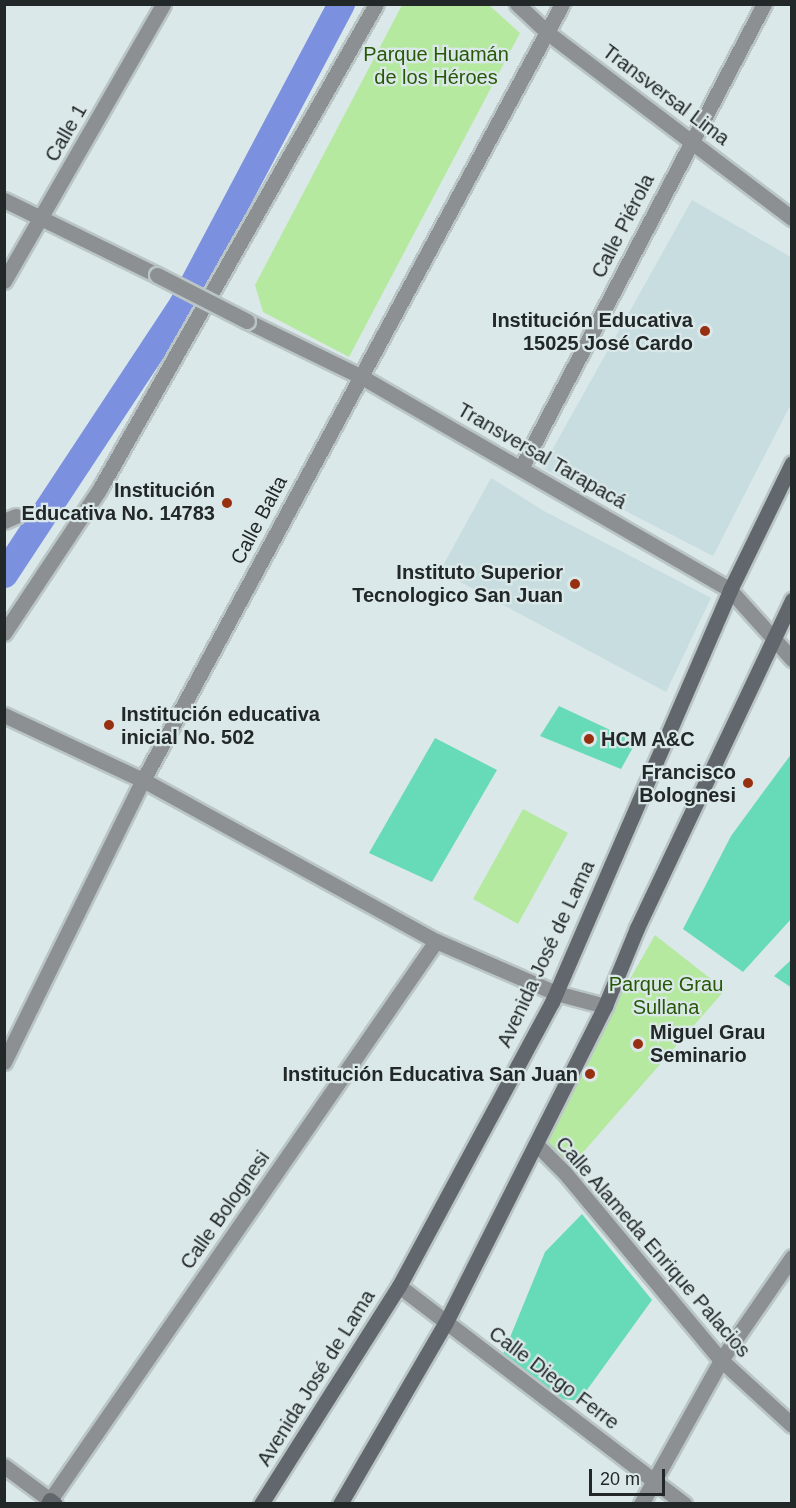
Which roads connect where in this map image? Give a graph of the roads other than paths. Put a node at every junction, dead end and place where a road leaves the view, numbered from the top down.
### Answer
1 (163, 4) edge
2 (376, 4) edge
3 (517, 4) edge
4 (562, 4) edge
5 (764, 4) edge
6 (548, 33) junction
7 (691, 139) junction
8 (4, 200) edge
9 (792, 218) edge
10 (41, 219) junction
11 (4, 281) edge
12 (360, 376) junction
13 (792, 463) edge
14 (521, 468) junction
15 (730, 590) junction
16 (792, 600) edge
17 (4, 633) edge
18 (770, 639) junction
19 (792, 659) edge
20 (4, 715) edge
21 (144, 780) junction
22 (436, 941) junction
23 (556, 993) junction
24 (605, 1006) junction
25 (4, 1062) edge
26 (536, 1144) junction
27 (792, 1257) edge
28 (399, 1286) junction
29 (446, 1322) junction
30 (721, 1360) junction
31 (792, 1425) edge
32 (4, 1466) edge
33 (656, 1482) junction
34 (51, 1502) edge
35 (261, 1503) edge
36 (340, 1503) edge
37 (641, 1503) edge
38 (684, 1503) edge

1 - 10 street, Calle 1
2 - 17 street
3 - 6 street, Transversal Lima
4 - 6 street, Calle Balta
5 - 7 street, Calle Piérola
6 - 7 street, Transversal Lima
6 - 12 street, Calle Balta
7 - 9 street, Transversal Lima
7 - 14 street, Calle Piérola
8 - 10 street, Transversal Tarapacá
10 - 11 street, Calle 1
10 - 12 street, Transversal Tarapacá, bridge
12 - 14 street, Transversal Tarapacá
12 - 21 street, Calle Balta
13 - 15 main road, Avenida José de Lama
14 - 15 street, Transversal Tarapacá
15 - 18 street, Transversal Tarapacá
15 - 23 main road, Avenida José de Lama
16 - 18 main road
18 - 19 street, Transversal Tarapacá
18 - 24 main road
20 - 21 street
21 - 22 street
21 - 25 street, Calle Balta
22 - 23 street
22 - 34 street, Calle Bolognesi
23 - 24 street
23 - 28 main road, Avenida José de Lama
24 - 26 main road
26 - 29 main road
26 - 30 street, Calle Alameda Enrique Palacios
27 - 30 street
28 - 29 street, Calle Diego Ferre
28 - 35 main road, Avenida José de Lama
29 - 33 street, Calle Diego Ferre
29 - 36 main road
30 - 31 street, Calle Alameda Enrique Palacios
30 - 33 street
32 - 34 street
33 - 37 street
33 - 38 street, Calle Diego Ferre

